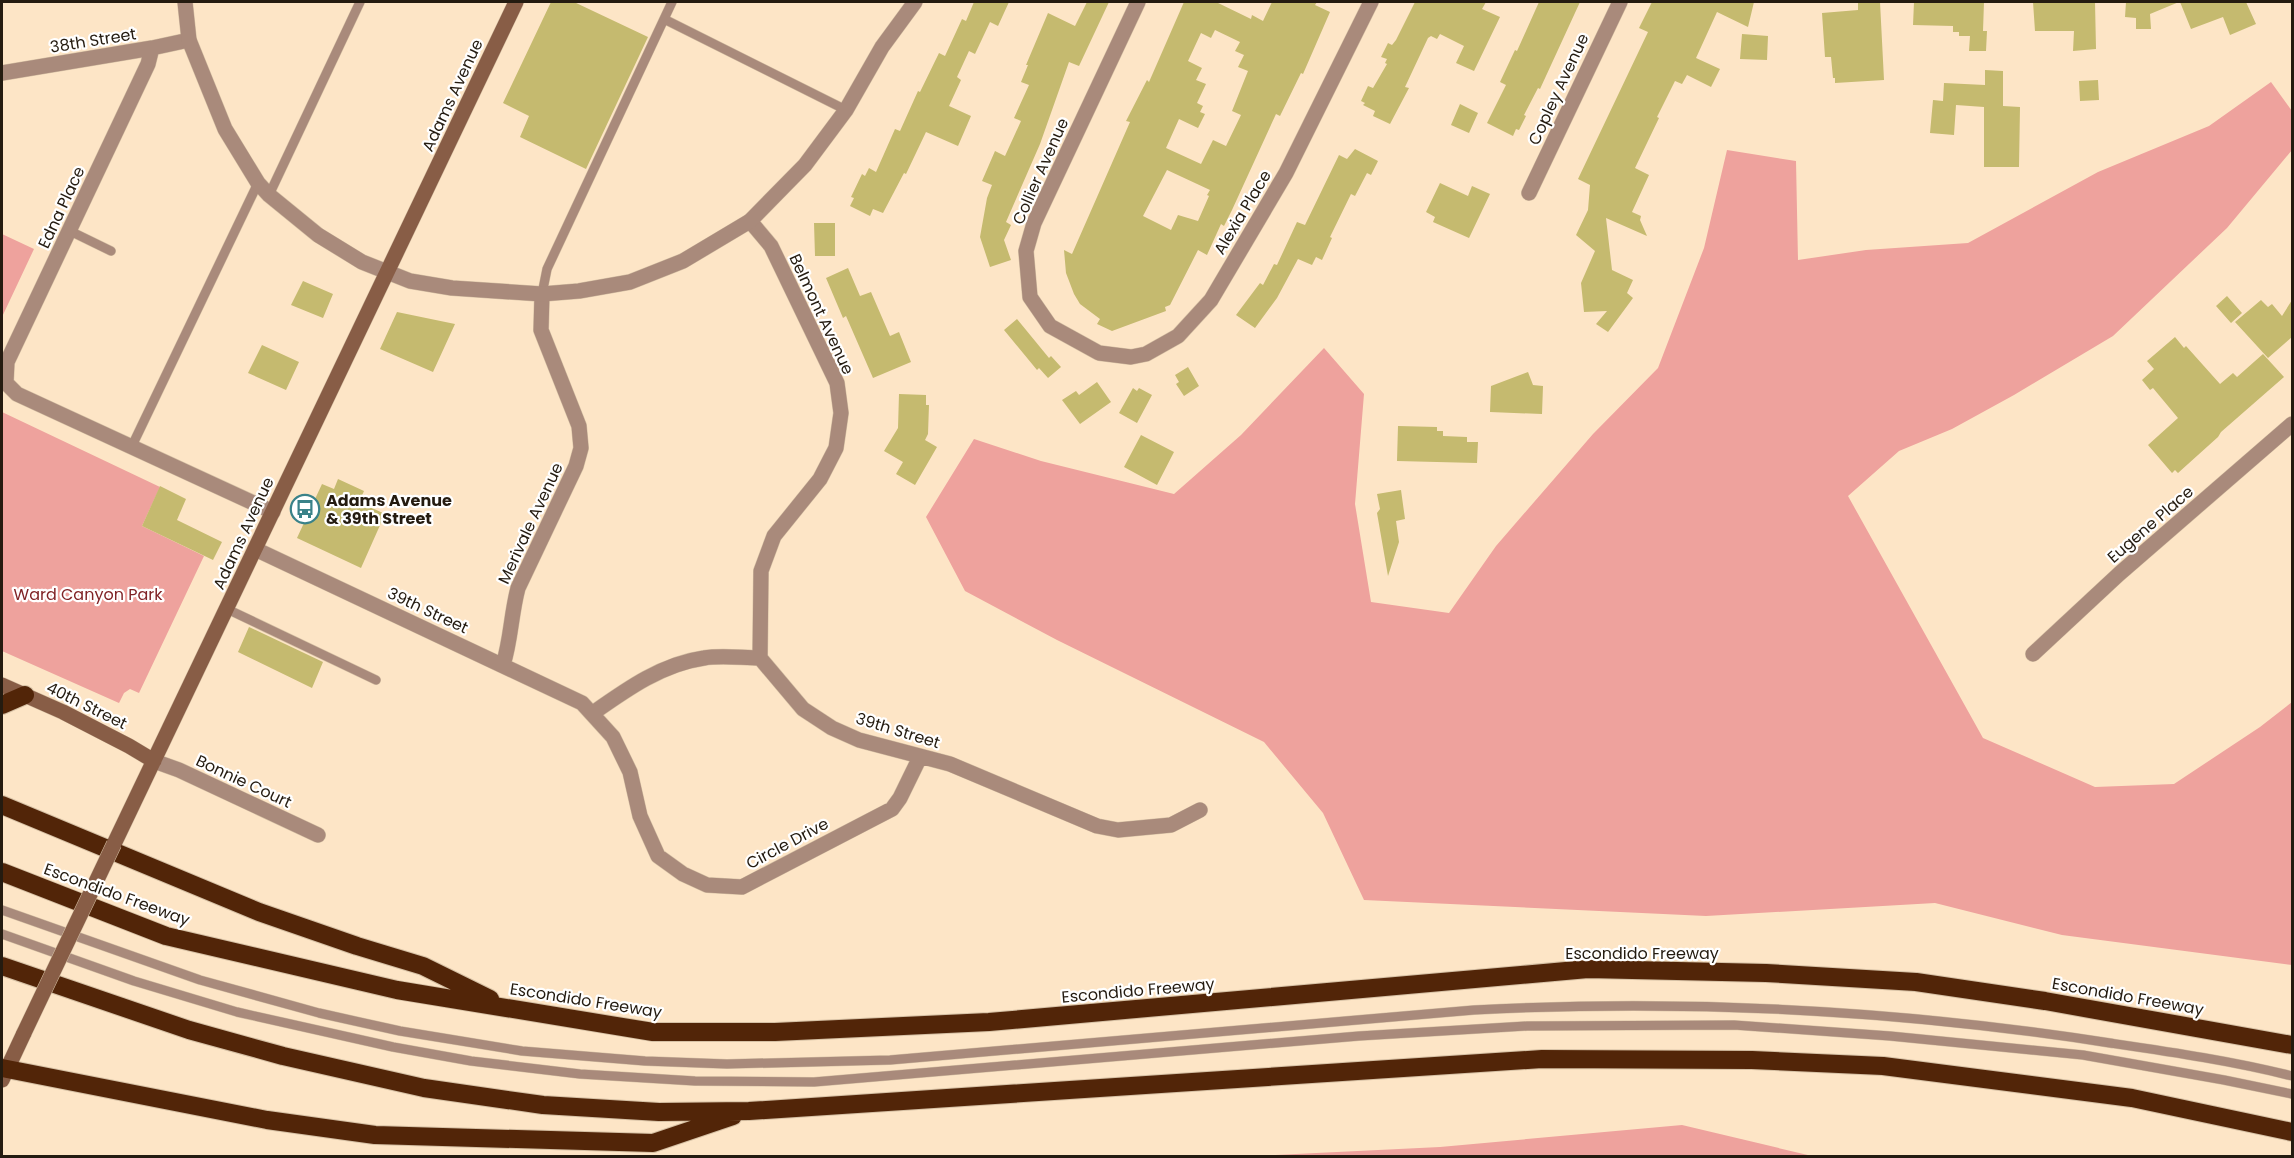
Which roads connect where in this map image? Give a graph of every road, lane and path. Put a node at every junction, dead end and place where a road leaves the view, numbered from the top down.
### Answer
1 (185, 2) edge
2 (360, 2) edge
3 (516, 2) edge
4 (672, 2) edge
5 (915, 2) edge
6 (1138, 2) edge
7 (1371, 2) edge
8 (1620, 2) edge
9 (664, 19) junction
10 (189, 40) junction
11 (152, 48) junction
12 (2, 73) edge
13 (846, 110) junction
14 (258, 183) junction
15 (1529, 193) dead end
16 (269, 195) junction
17 (750, 221) junction
18 (70, 231) junction
19 (111, 251) dead end
20 (387, 273) junction
21 (542, 294) junction
22 (1079, 344) joint
23 (2292, 424) edge
24 (131, 448) junction
25 (273, 512) junction
26 (255, 549) junction
27 (227, 609) junction
28 (2033, 654) dead end
29 (760, 658) junction
30 (503, 665) junction
31 (376, 680) dead end
32 (2, 685) edge
33 (25, 695) junction
34 (2, 705) edge
35 (593, 713) junction
36 (920, 757) junction
37 (154, 761) junction
38 (2, 805) edge
39 (1200, 810) dead end
40 (318, 835) dead end
41 (2, 873) edge
42 (2, 910) edge
43 (2, 934) edge
44 (2, 966) edge
45 (508, 1007) junction
46 (2292, 1045) edge
47 (3, 1073) edge
48 (2292, 1076) edge
49 (2292, 1094) edge
50 (749, 1111) junction
51 (2292, 1132) edge

1 - 10 street
2 - 16 lane
3 - 20 main road, Adams Avenue
4 - 9 lane
5 - 13 street
6 - 22 street, Collier Avenue
7 - 22 street, Alexia Place
8 - 15 street, Copley Avenue
9 - 13 lane
9 - 21 lane
10 - 11 street, 38th Street
10 - 14 street
11 - 12 street, 38th Street
11 - 18 street, Edna Place
13 - 17 street
14 - 16 street
14 - 24 lane
16 - 20 street
17 - 21 street
17 - 29 street, Belmont Avenue
18 - 19 lane
18 - 24 street, Edna Place
20 - 21 street
20 - 25 main road, Adams Avenue
21 - 30 street, Merivale Avenue
23 - 28 street, Eugene Place
24 - 25 street
25 - 26 main road, Adams Avenue
26 - 27 main road, Adams Avenue
26 - 30 street, 39th Street
27 - 31 lane
27 - 37 main road, Adams Avenue
29 - 35 street
29 - 36 street, 39th Street
30 - 35 street, 39th Street
32 - 33 main road, 40th Street
33 - 34 highway
33 - 37 main road, 40th Street
35 - 36 street, Circle Drive
36 - 39 street, 39th Street
37 - 40 street, Bonnie Court
37 - 47 main road, Adams Avenue, bridge
38 - 45 highway
41 - 45 highway, Escondido Freeway
42 - 48 lane
43 - 49 lane
44 - 50 highway
45 - 46 highway, Escondido Freeway
47 - 50 highway
50 - 51 highway

